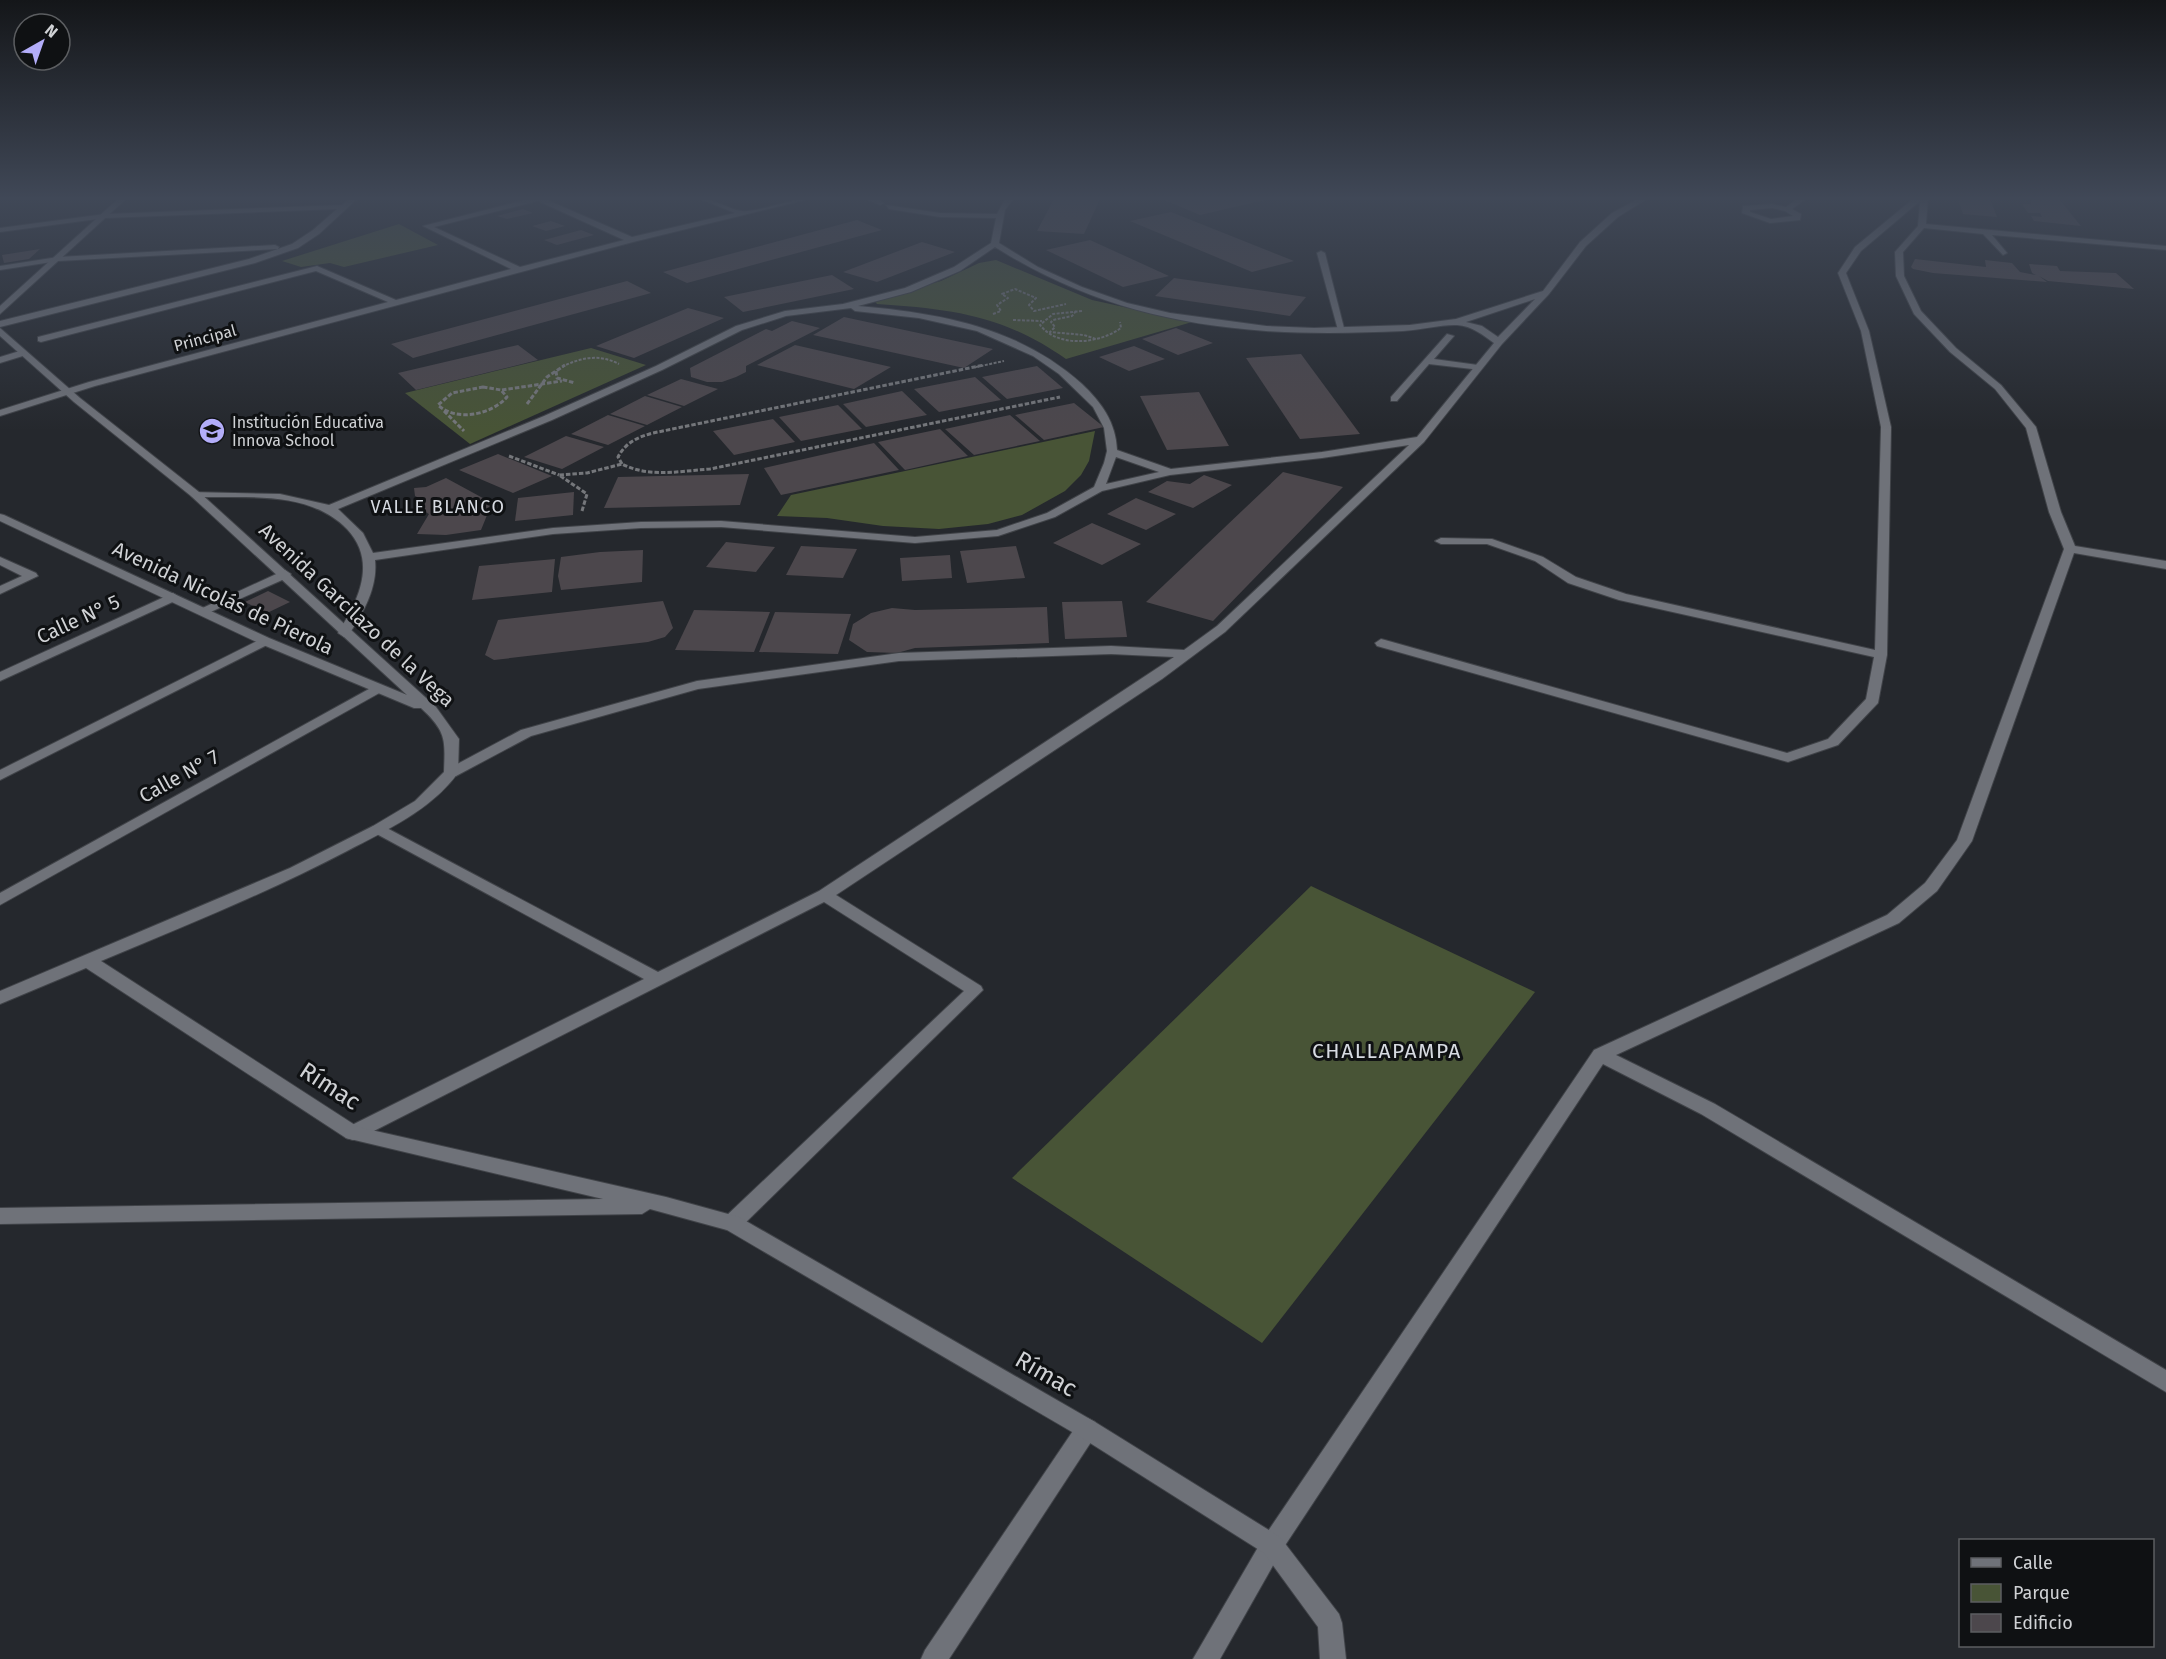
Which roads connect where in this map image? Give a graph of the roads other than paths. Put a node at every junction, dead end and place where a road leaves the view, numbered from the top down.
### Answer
1 (39, 276) edge
2 (190, 276) edge
3 (284, 276) edge
4 (336, 276) edge
5 (495, 276) edge
6 (940, 276) edge
7 (1049, 276) edge
8 (1327, 276) edge
9 (1558, 276) edge
10 (1843, 276) edge
11 (1900, 276) edge
12 (1546, 292) junction
13 (396, 303) junction
14 (843, 307) junction
15 (0, 311) edge
16 (1456, 322) junction
17 (0, 324) edge
18 (1342, 330) junction
19 (0, 331) edge
20 (1450, 336) dead end
21 (41, 339) dead end
22 (1499, 342) junction
23 (23, 353) junction
24 (0, 360) edge
25 (1427, 361) junction
26 (1478, 368) junction
27 (67, 391) junction
28 (1394, 399) dead end
29 (0, 413) edge
30 (1420, 440) junction
31 (1113, 452) junction
32 (1170, 472) junction
33 (1098, 489) junction
34 (195, 494) junction
35 (329, 508) junction
36 (0, 517) edge
37 (1441, 542) dead end
38 (2070, 549) junction
39 (371, 557) junction
40 (0, 561) edge
41 (2166, 565) edge
42 (285, 574) junction
43 (0, 590) edge
44 (173, 597) junction
45 (202, 611) junction
46 (344, 633) junction
47 (265, 641) junction
48 (1381, 643) dead end
49 (1187, 654) junction
50 (1881, 655) junction
51 (0, 677) edge
52 (378, 688) junction
53 (431, 710) junction
54 (451, 773) junction
55 (0, 776) edge
56 (378, 829) junction
57 (825, 895) junction
58 (0, 900) edge
59 (88, 962) junction
60 (657, 979) junction
61 (0, 998) edge
62 (1600, 1055) junction
63 (353, 1133) junction
64 (666, 1205) junction
65 (0, 1216) edge
66 (732, 1223) junction
67 (2166, 1382) edge
68 (1087, 1429) junction
69 (1272, 1545) junction
70 (934, 1659) edge
71 (1206, 1659) edge
72 (1333, 1659) edge

1 - 15 street
2 - 17 street
3 - 21 street
4 - 13 street
5 - 13 street, Principal
6 - 14 street
7 - 18 street
8 - 18 street
9 - 12 street
10 - 50 street
11 - 38 street
12 - 16 street
12 - 22 street
13 - 27 street, Principal
14 - 31 street
14 - 35 street
16 - 18 street
16 - 22 street
19 - 23 street, Avenida Garcilazo de la Vega
20 - 25 street
22 - 26 street
23 - 24 street
23 - 27 street, Avenida Garcilazo de la Vega
25 - 26 street
25 - 28 street
26 - 30 street
27 - 29 street, Principal
27 - 34 street, Avenida Garcilazo de la Vega
30 - 32 street
30 - 49 street
31 - 32 street
31 - 33 street
32 - 33 street
33 - 39 street
34 - 35 street
34 - 42 street, Avenida Garcilazo de la Vega
35 - 39 street
36 - 44 street, Avenida Nicolás de Pierola
37 - 50 street
38 - 41 street
38 - 62 street
39 - 46 street
40 - 43 street
42 - 45 street
42 - 46 street, Avenida Garcilazo de la Vega
44 - 45 street, Avenida Nicolás de Pierola
44 - 51 street, Calle N° 5
45 - 47 street, Avenida Nicolás de Pierola
46 - 53 street, Avenida Garcilazo de la Vega
47 - 52 street, Avenida Nicolás de Pierola
47 - 55 street
48 - 50 street
49 - 54 street
49 - 57 street
52 - 53 street, Avenida Nicolás de Pierola
52 - 58 street, Calle N° 7
53 - 54 street, Avenida Garcilazo de la Vega
54 - 56 street
56 - 59 street
56 - 60 street
57 - 60 street
57 - 66 street
59 - 61 street
59 - 63 street, Rímac
60 - 63 street
62 - 67 street
62 - 69 street
63 - 64 street, Rímac
64 - 65 street, Rímac
64 - 66 street, Rímac
66 - 68 street, Rímac
68 - 69 street, Rímac
68 - 70 street
69 - 71 street
69 - 72 street, Rímac

